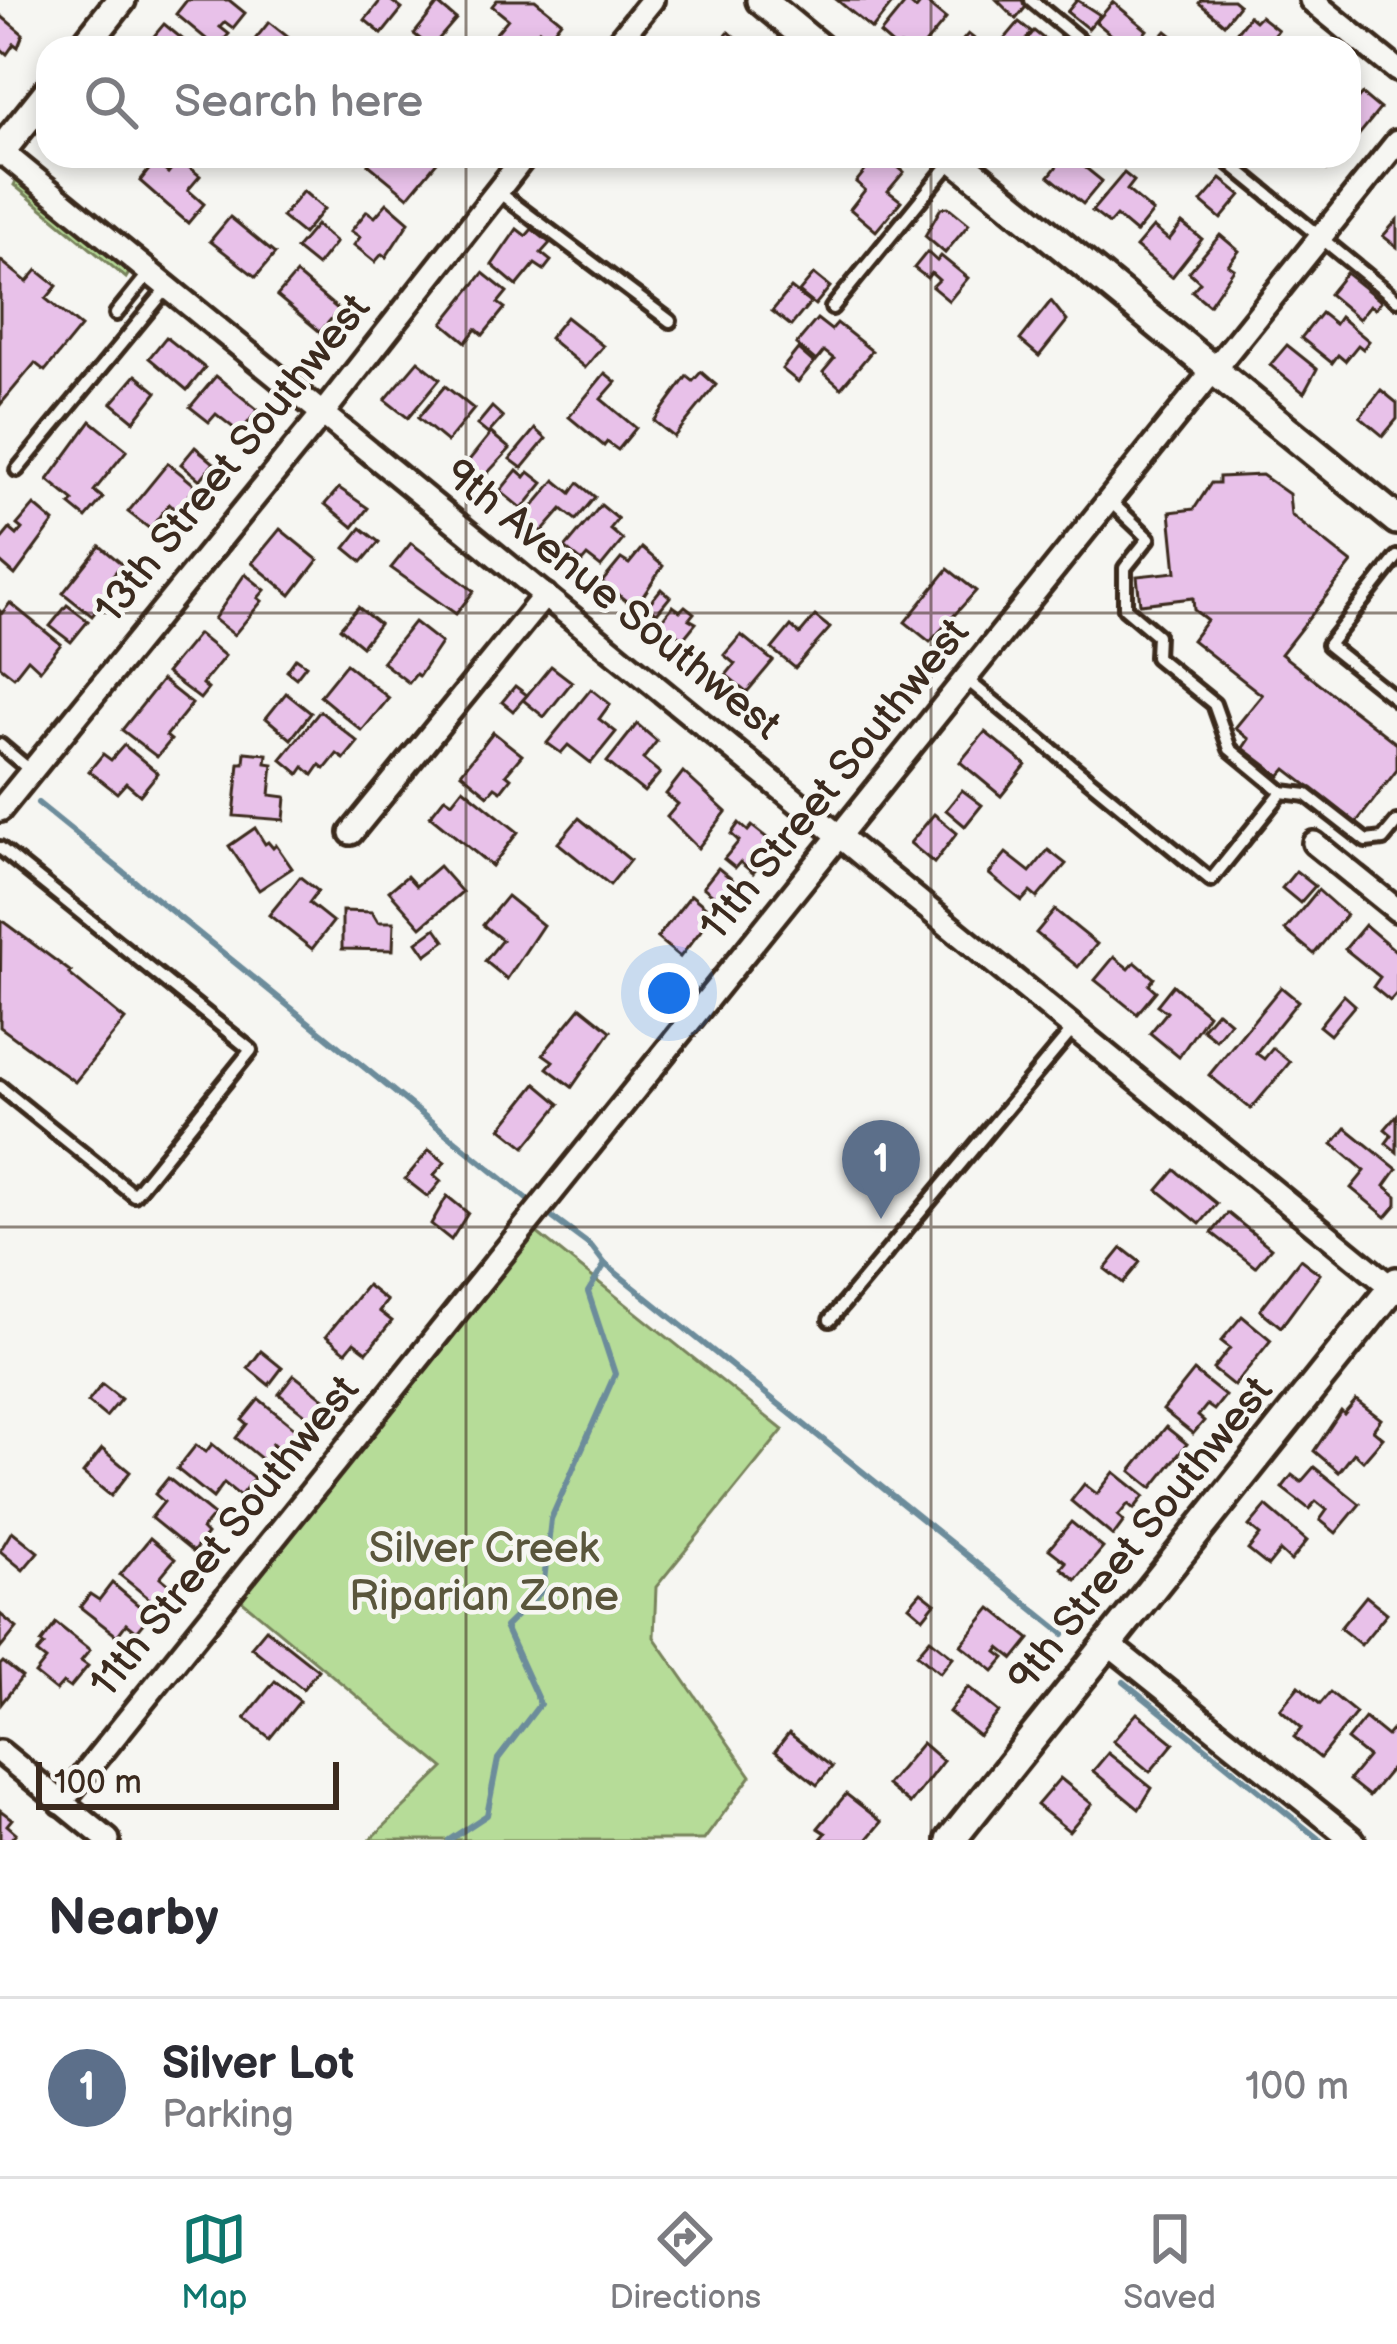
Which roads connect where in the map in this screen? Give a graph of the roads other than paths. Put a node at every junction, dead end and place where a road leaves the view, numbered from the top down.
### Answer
1 (121, 0) edge
2 (652, 0) edge
3 (760, 0) edge
4 (1031, 0) edge
5 (1312, 0) edge
6 (92, 36) edge
7 (623, 36) edge
8 (804, 36) edge
9 (1074, 36) edge
10 (1356, 36) edge
11 (1361, 40) edge
12 (1397, 70) edge
13 (36, 107) edge
14 (1397, 142) edge
15 (0, 151) edge
16 (515, 168) edge
17 (944, 168) edge
18 (966, 168) edge
19 (1236, 168) edge
20 (497, 191) junction
21 (1320, 237) junction
22 (150, 272) junction
23 (168, 287) junction
24 (1397, 300) edge
25 (832, 308) dead end
26 (116, 314) dead end
27 (670, 321) dead end
28 (1213, 370) junction
29 (322, 413) junction
30 (17, 470) dead end
31 (1108, 500) junction
32 (1397, 520) edge
33 (1397, 557) edge
34 (545, 595) junction
35 (966, 680) junction
36 (1397, 700) edge
37 (0, 746) edge
38 (32, 771) junction
39 (1282, 792) junction
40 (0, 810) edge
41 (1397, 822) edge
42 (351, 832) dead end
43 (840, 837) junction
44 (1314, 843) dead end
45 (0, 848) edge
46 (1397, 910) edge
47 (1075, 1028) junction
48 (0, 1087) edge
49 (1396, 1287) edge
50 (830, 1320) dead end
51 (1108, 1644) junction
52 (0, 1752) edge
53 (62, 1803) junction
54 (108, 1840) edge
55 (951, 1840) edge
56 (1353, 1840) edge

1 - 6 street
2 - 7 street
3 - 8 street
4 - 9 lane
5 - 10 street
11 - 12 street
13 - 15 street
14 - 21 street, 11th Street Southwest
15 - 22 street, 9th Avenue Southwest
16 - 20 street, 13th Street Southwest
17 - 25 lane
18 - 28 street
19 - 21 lane
20 - 27 lane
20 - 29 street, 13th Street Southwest
21 - 24 lane
21 - 28 street, 11th Street Southwest
22 - 23 street, 9th Avenue Southwest
22 - 26 lane
23 - 29 street, 9th Avenue Southwest
23 - 30 lane
28 - 31 street, 11th Street Southwest
28 - 32 street
29 - 34 street, 9th Avenue Southwest
29 - 38 street, 13th Street Southwest
31 - 35 street, 11th Street Southwest
31 - 39 lane
33 - 36 lane
34 - 42 street
34 - 43 street, 9th Avenue Southwest
35 - 39 lane
35 - 43 street, 11th Street Southwest
37 - 38 lane
38 - 40 street, 13th Street Southwest
39 - 41 lane
43 - 47 street, 9th Avenue Southwest
43 - 53 street, 11th Street Southwest
44 - 46 street
45 - 48 lane
47 - 49 street, 9th Avenue Southwest
47 - 50 lane
49 - 51 street, 9th Street Southwest
51 - 55 street, 9th Street Southwest
51 - 56 street
52 - 53 street
53 - 54 street

